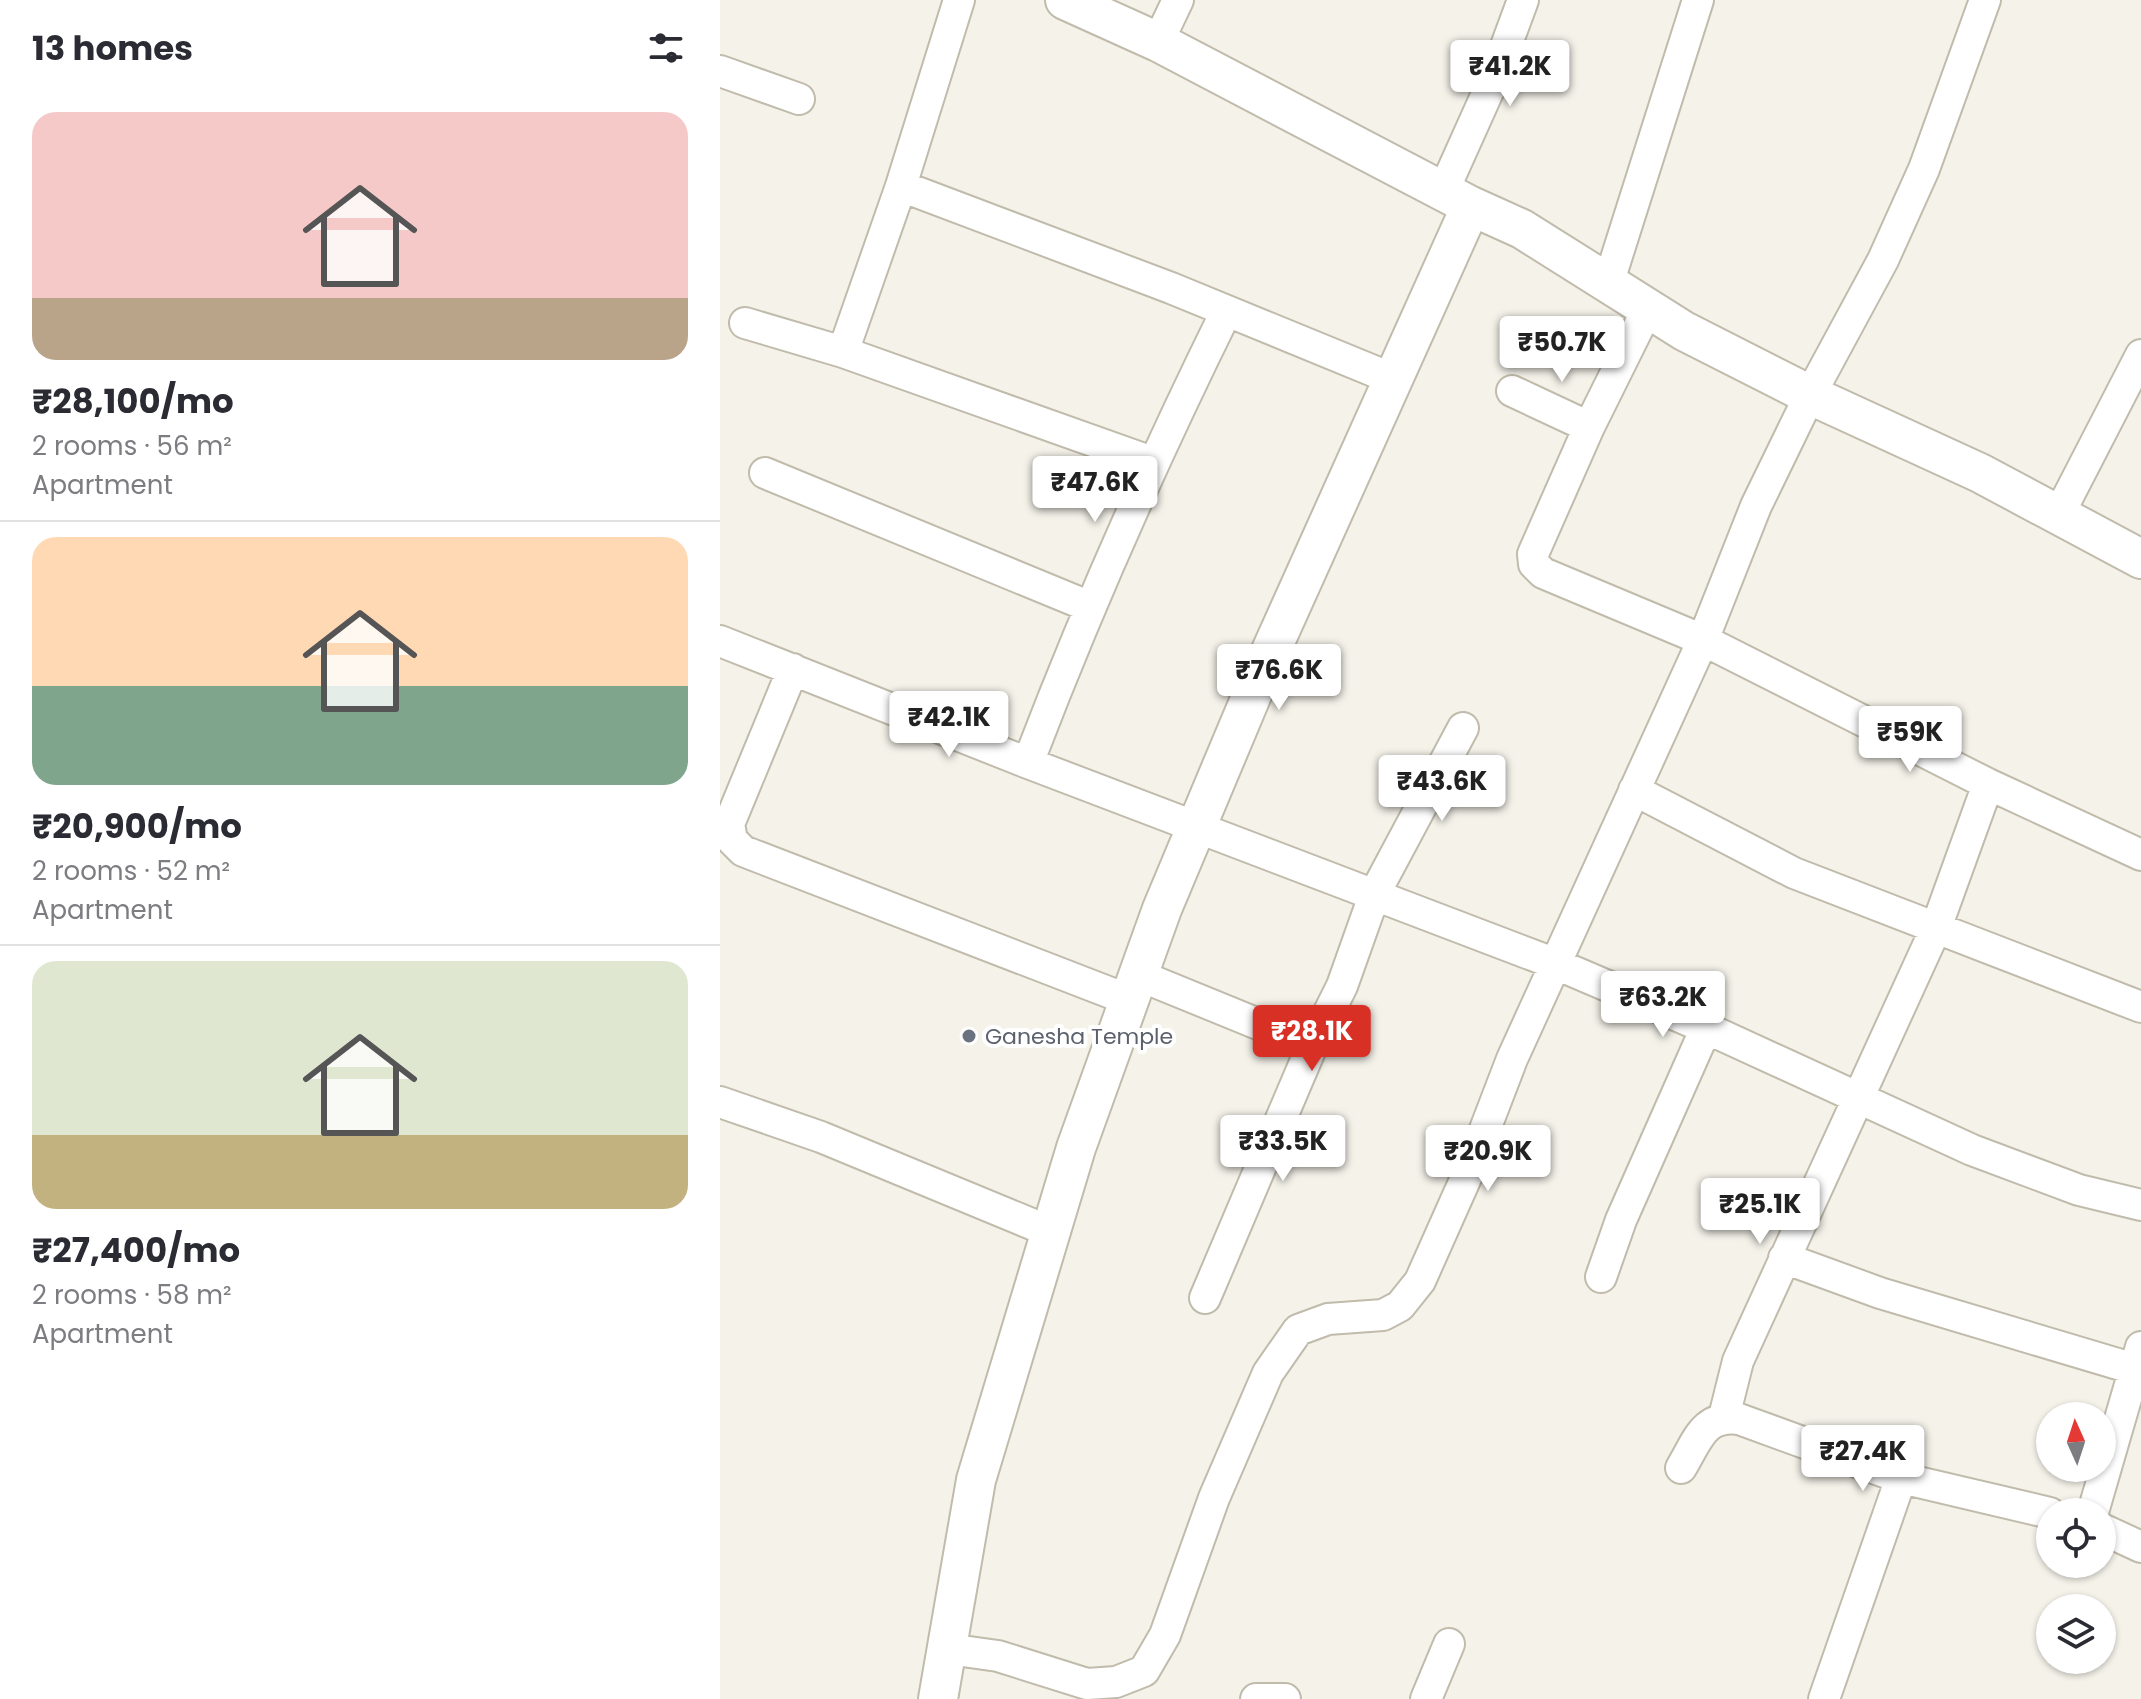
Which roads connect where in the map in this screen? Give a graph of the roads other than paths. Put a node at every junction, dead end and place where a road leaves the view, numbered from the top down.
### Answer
1 (959, 0) edge
2 (1065, 0) edge
3 (1178, 0) edge
4 (1523, 0) edge
5 (1698, 0) edge
6 (1985, 0) edge
7 (1158, 42) junction
8 (720, 71) edge
9 (799, 99) dead end
10 (901, 186) junction
11 (1456, 200) junction
12 (1609, 281) junction
13 (1648, 308) junction
14 (1226, 312) junction
15 (745, 323) dead end
16 (843, 352) junction
17 (2141, 355) edge
18 (1393, 379) junction
19 (1512, 391) dead end
20 (1810, 395) junction
21 (1589, 427) junction
22 (1152, 462) junction
23 (765, 473) dead end
24 (2059, 514) junction
25 (2141, 559) edge
26 (1088, 606) junction
27 (1703, 640) junction
28 (720, 641) edge
29 (793, 669) junction
30 (1463, 728) dead end
31 (1028, 763) junction
32 (1988, 784) junction
33 (1634, 790) junction
34 (1196, 828) junction
35 (2141, 855) edge
36 (1375, 893) junction
37 (1936, 928) junction
38 (1556, 964) junction
39 (1134, 988) junction
40 (2141, 1007) edge
41 (1706, 1028) junction
42 (1312, 1046) junction
43 (1857, 1097) junction
44 (720, 1102) edge
45 (2141, 1205) edge
46 (1051, 1232) junction
47 (1784, 1258) junction
48 (1601, 1277) dead end
49 (1205, 1298) dead end
50 (2138, 1363) edge
51 (1724, 1417) junction
52 (1681, 1468) dead end
53 (1901, 1478) junction
54 (2097, 1498) edge
55 (2036, 1510) edge
56 (2116, 1535) edge
57 (2141, 1547) edge
58 (1449, 1644) dead end
59 (948, 1649) junction
60 (938, 1699) edge
61 (1256, 1699) edge
62 (1285, 1699) edge
63 (1426, 1699) edge
64 (1824, 1699) edge

1 - 10 street
2 - 7 street
3 - 7 street
4 - 11 street
5 - 12 street
6 - 20 street
7 - 11 street
8 - 9 street
10 - 14 street
10 - 16 street
11 - 12 street
11 - 18 street
12 - 13 street
13 - 20 street
13 - 21 street
14 - 18 street
14 - 22 street
15 - 16 street
16 - 22 street
17 - 24 street
18 - 34 street
19 - 21 street
20 - 24 street
20 - 27 street
21 - 27 street
22 - 26 street
23 - 26 street
24 - 25 street
26 - 31 street
27 - 32 street
27 - 33 street
28 - 29 street
29 - 31 street
29 - 39 street
30 - 36 street
31 - 34 street
32 - 35 street
32 - 37 street
33 - 37 street
33 - 38 street
34 - 36 street
34 - 39 street
36 - 38 street
36 - 42 street
37 - 40 street
37 - 43 street
38 - 41 street
38 - 59 street
39 - 42 street
39 - 46 street
41 - 43 street
41 - 48 street
42 - 49 street
43 - 45 street
43 - 47 street
44 - 46 street
46 - 59 street
47 - 50 street
47 - 51 street
50 - 54 street
51 - 52 street
51 - 53 street
53 - 55 street
53 - 64 street
56 - 57 street
58 - 63 street
59 - 60 street
61 - 62 street

